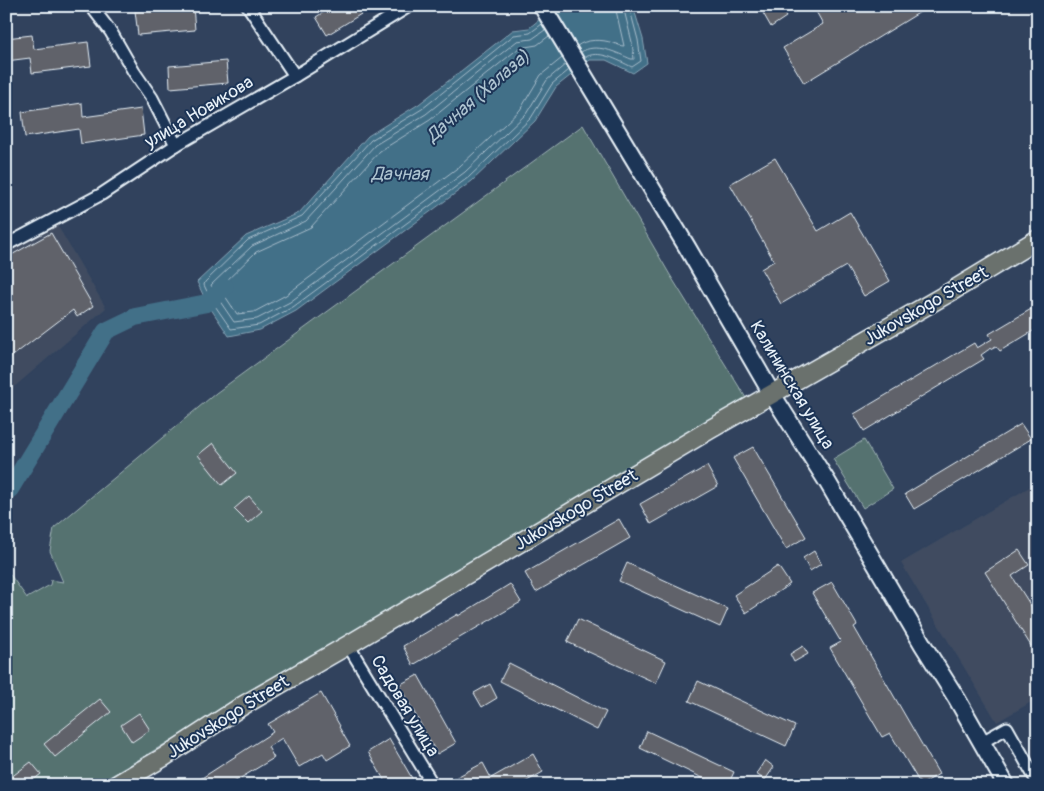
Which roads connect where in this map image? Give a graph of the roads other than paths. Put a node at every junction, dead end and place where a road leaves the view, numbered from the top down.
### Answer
1 (91, 6) edge
2 (248, 6) edge
3 (409, 6) edge
4 (542, 6) edge
5 (295, 76) junction
6 (176, 146) junction
7 (1038, 239) edge
8 (6, 245) edge
9 (772, 394) junction
10 (348, 645) junction
11 (982, 742) junction
12 (1038, 784) edge
13 (116, 785) edge
14 (433, 785) edge
15 (1006, 785) edge

1 - 6 street
2 - 5 street
3 - 5 street, улица Новикова
4 - 9 main road, Калининская улица
5 - 6 street, улица Новикова
6 - 8 street, улица Новикова
7 - 9 main road, Jukovskogo Street
9 - 10 main road, Jukovskogo Street
9 - 11 main road, Калининская улица
10 - 13 main road, Jukovskogo Street
10 - 14 street, Садовая улица
11 - 12 street
11 - 15 main road, Калининская улица

